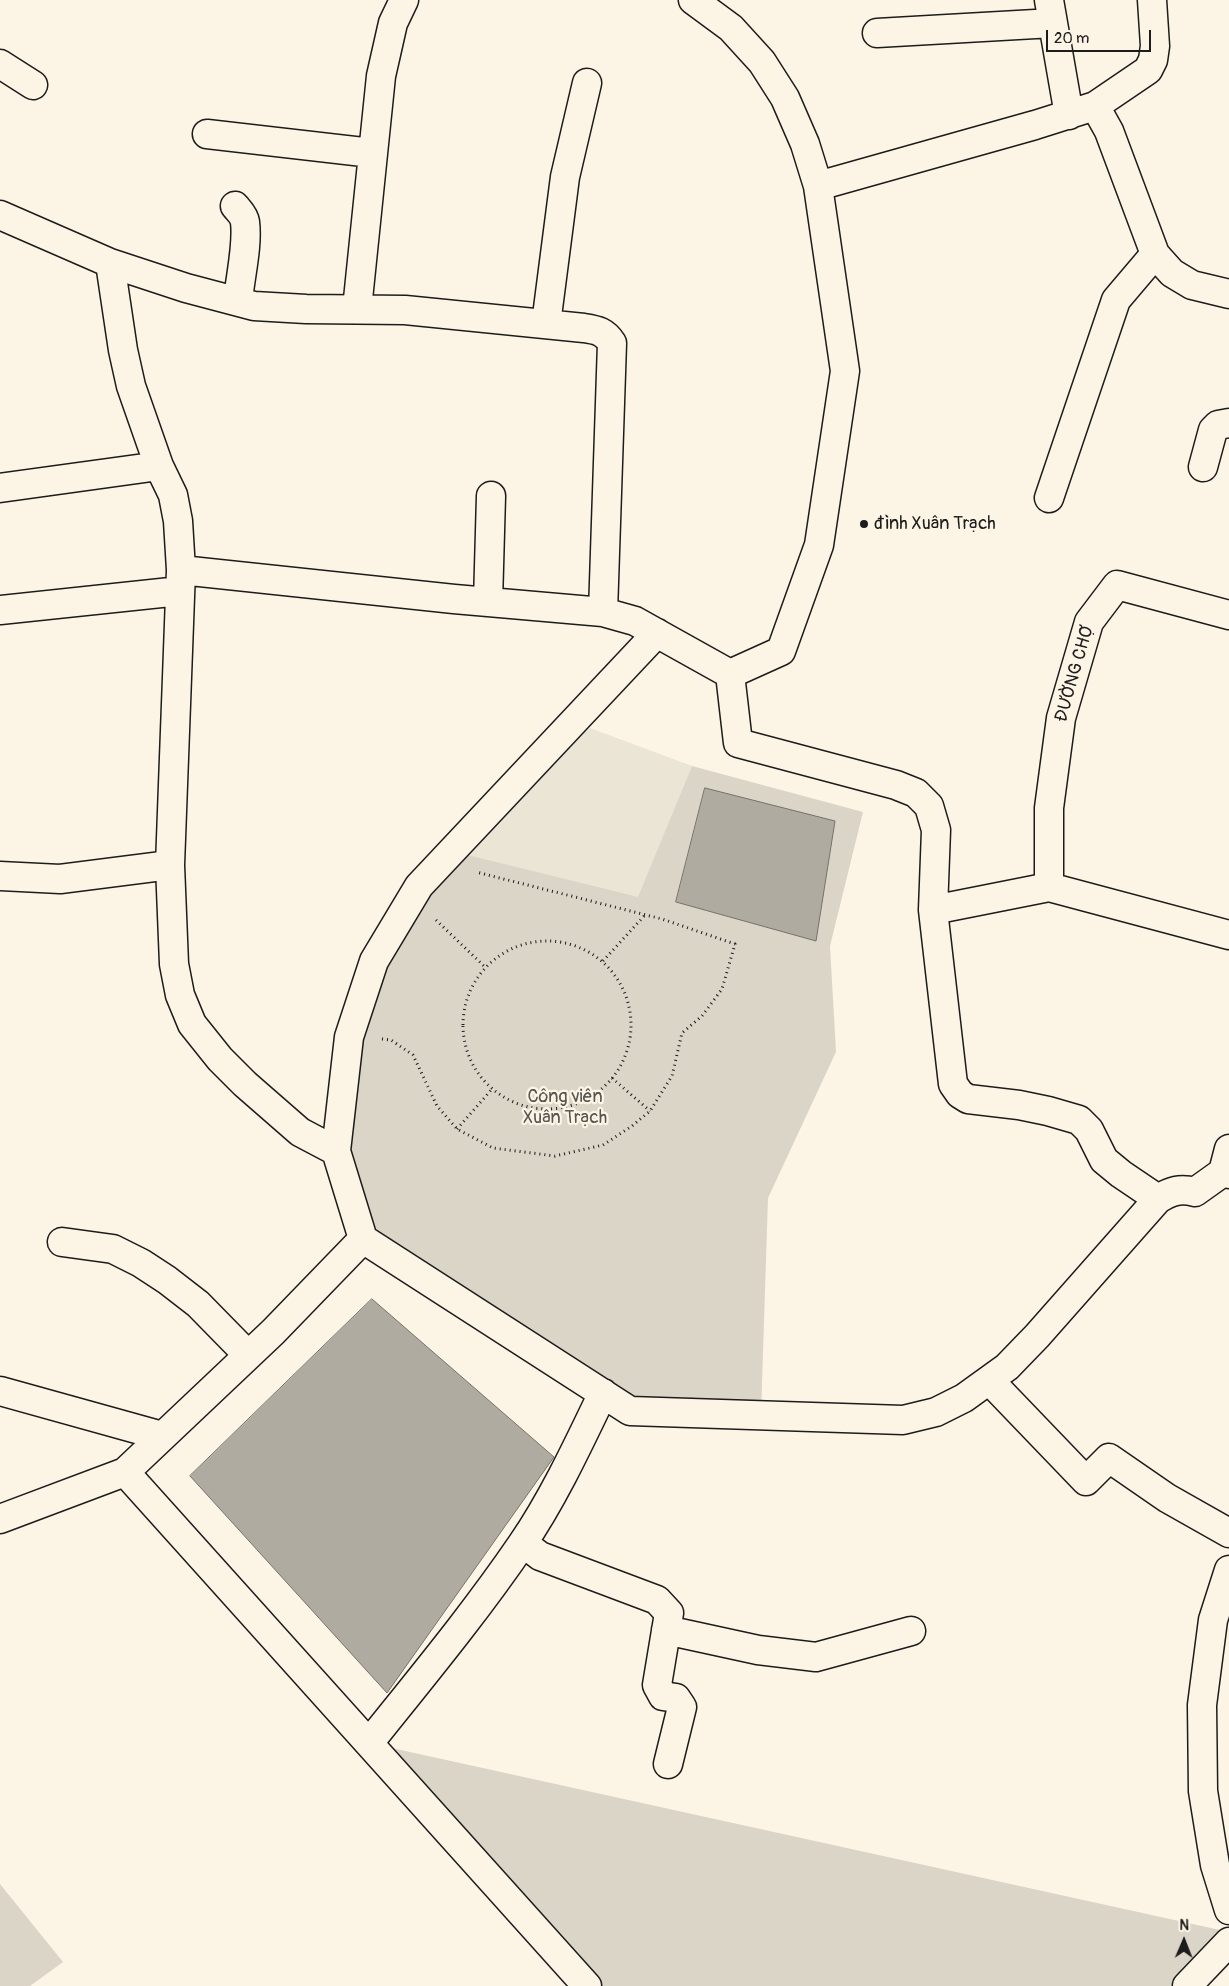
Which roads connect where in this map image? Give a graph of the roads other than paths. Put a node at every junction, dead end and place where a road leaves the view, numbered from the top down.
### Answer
1 (404, 0) edge
2 (693, 0) edge
3 (1152, 0) edge
4 (1051, 12) edge
5 (877, 33) dead end
6 (0, 64) edge
7 (587, 83) dead end
8 (33, 84) dead end
9 (1095, 106) junction
10 (1069, 115) junction
11 (207, 134) dead end
12 (372, 153) junction
13 (818, 186) junction
14 (235, 206) dead end
15 (0, 215) edge
16 (1155, 254) junction
17 (110, 263) junction
18 (1229, 294) edge
19 (238, 302) junction
20 (357, 309) junction
21 (546, 324) junction
22 (1229, 423) edge
23 (158, 466) junction
24 (1203, 467) dead end
25 (0, 488) edge
26 (490, 496) dead end
27 (1049, 498) dead end
28 (181, 580) junction
29 (488, 602) junction
30 (0, 610) edge
31 (603, 612) junction
32 (1229, 615) edge
33 (657, 634) junction
34 (730, 674) junction
35 (170, 865) junction
36 (0, 876) edge
37 (1048, 887) junction
38 (933, 910) junction
39 (1229, 934) edge
40 (336, 1151) junction
41 (1227, 1165) edge
42 (1158, 1199) junction
43 (363, 1239) junction
44 (62, 1242) dead end
45 (248, 1355) junction
46 (989, 1380) junction
47 (0, 1391) edge
48 (603, 1393) junction
49 (162, 1436) junction
50 (125, 1472) junction
51 (0, 1519) edge
52 (1229, 1533) edge
53 (523, 1543) junction
54 (1229, 1570) edge
55 (666, 1630) junction
56 (912, 1631) dead end
57 (369, 1743) junction
58 (668, 1764) dead end
59 (1229, 1910) edge
60 (1229, 1942) edge
61 (587, 1986) edge
62 (1188, 1986) edge

1 - 12 street
2 - 13 street
3 - 9 street
4 - 5 street
4 - 10 street
6 - 8 street
7 - 21 street
9 - 10 street
9 - 16 street
10 - 13 street
11 - 12 street
12 - 20 street
13 - 34 street
14 - 19 street
15 - 17 street
16 - 18 street
16 - 27 street
17 - 19 street
17 - 23 street
19 - 20 street
20 - 21 street
21 - 31 street
22 - 24 street
23 - 25 street
23 - 28 street
26 - 29 street
28 - 29 street
28 - 30 street
28 - 35 street
29 - 31 street
31 - 33 street
32 - 37 street, ĐƯỜNG CHỢ
33 - 34 street
33 - 40 street
34 - 38 street
35 - 36 street
35 - 40 street
37 - 38 street
37 - 39 street
38 - 42 street
40 - 43 street
41 - 42 street
42 - 46 street
43 - 45 street
43 - 48 street
44 - 45 street
45 - 49 street
46 - 48 street
46 - 52 street
47 - 49 street
48 - 53 street
49 - 50 street
50 - 51 street
50 - 57 street
53 - 55 street
53 - 57 street
54 - 59 street
55 - 56 street
55 - 58 street
57 - 61 street
60 - 62 street

